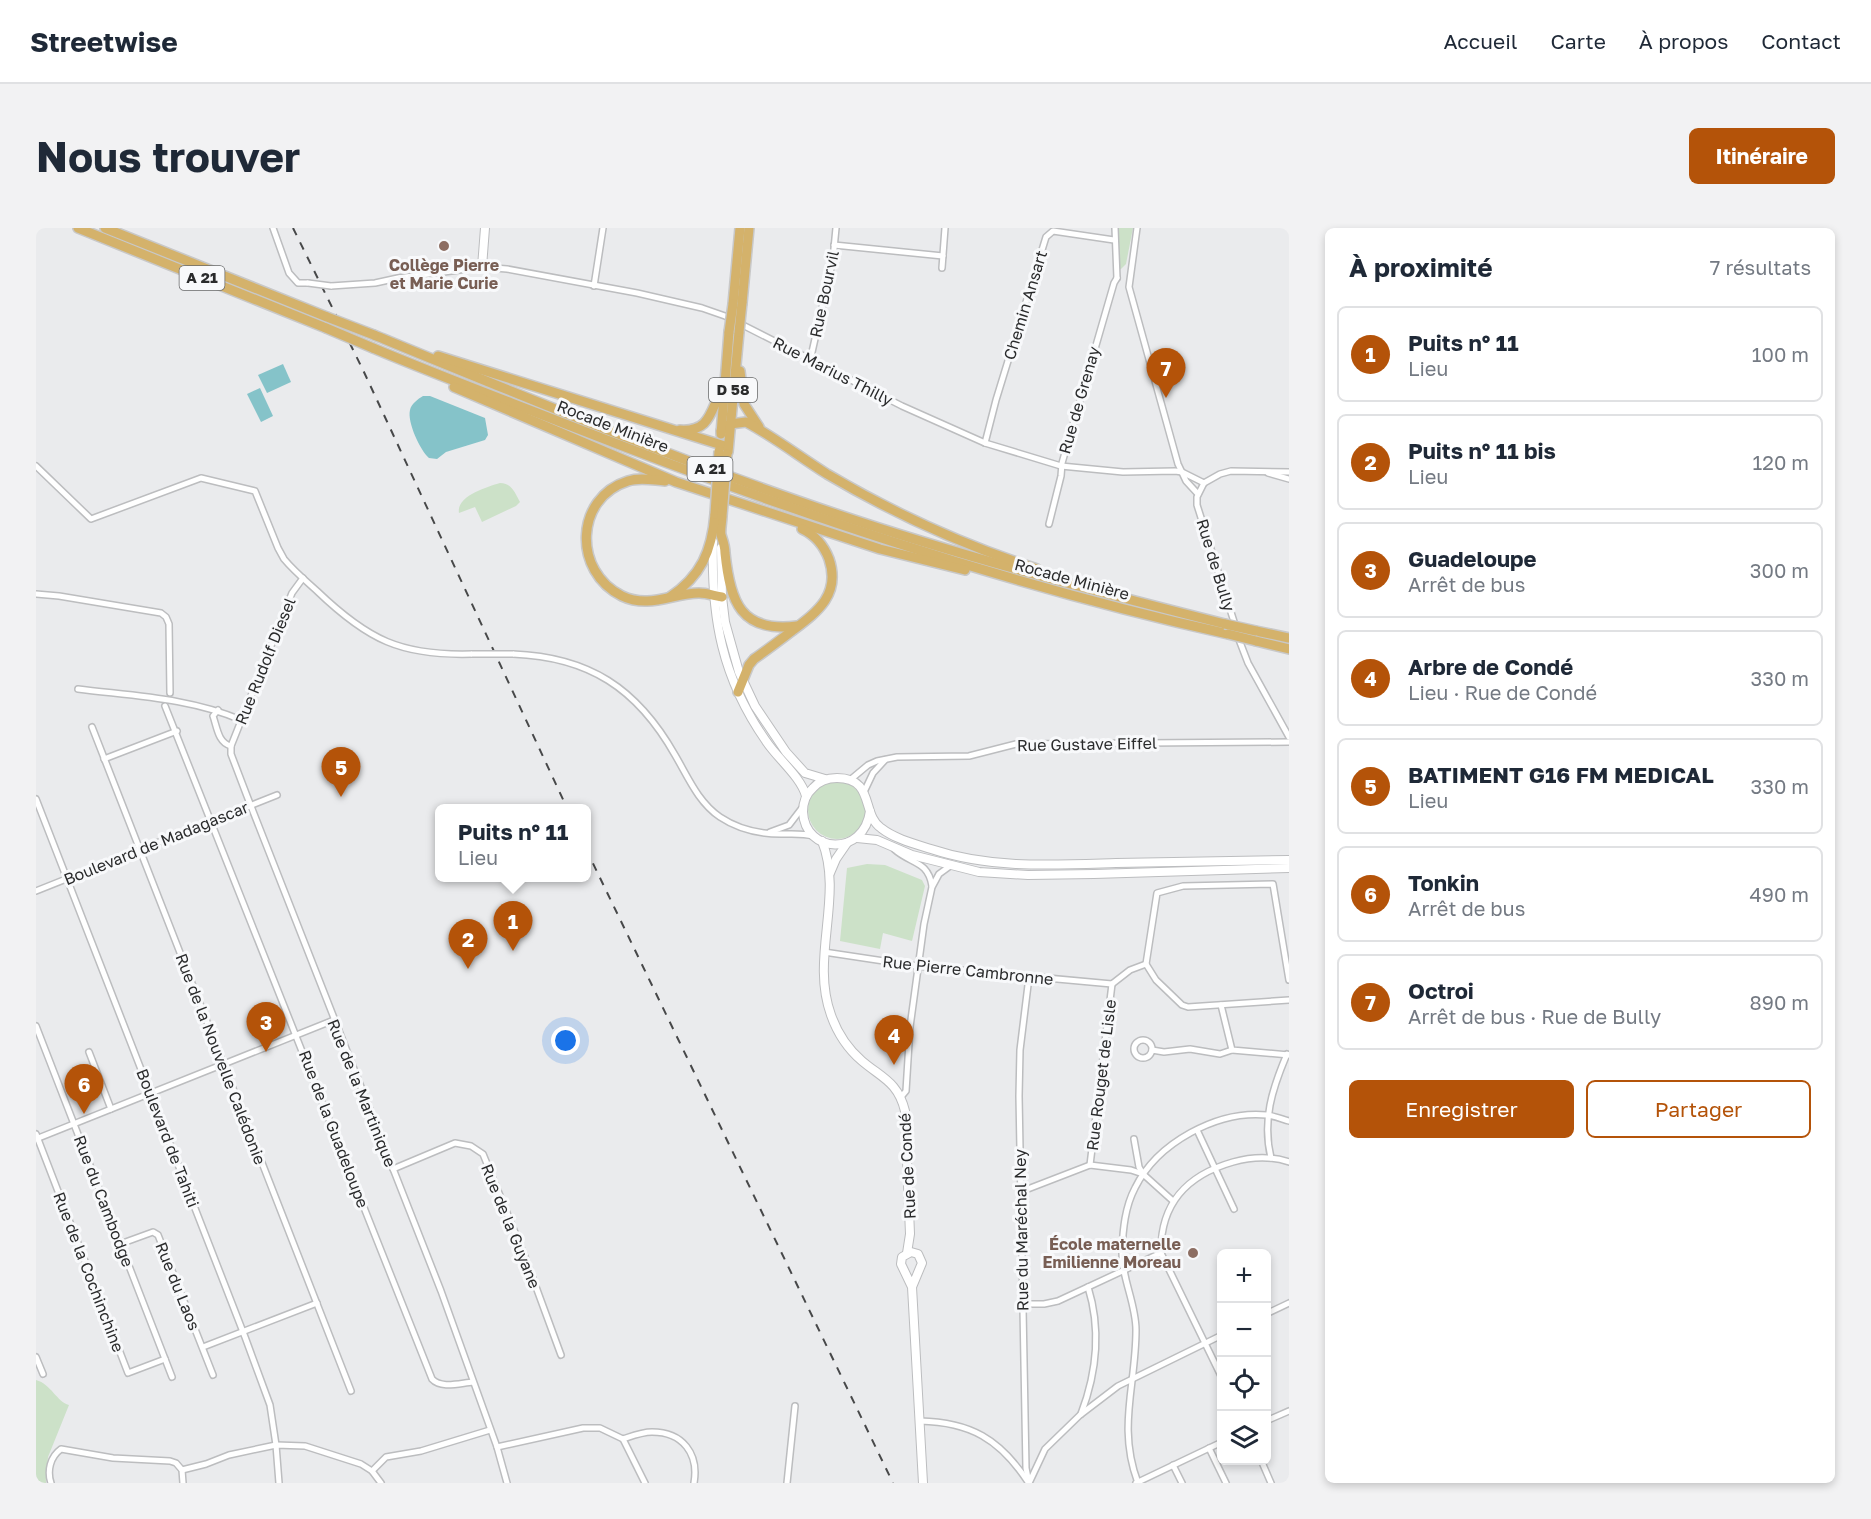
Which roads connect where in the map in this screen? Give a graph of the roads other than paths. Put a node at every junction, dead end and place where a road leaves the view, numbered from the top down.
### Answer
1 (78, 228) edge
2 (105, 228) edge
3 (273, 228) edge
4 (485, 228) edge
5 (603, 228) edge
6 (740, 228) edge
7 (749, 228) edge
8 (836, 228) edge
9 (945, 228) edge
10 (1115, 228) edge
11 (1137, 228) edge
12 (1114, 240) junction
13 (834, 245) junction
14 (942, 256) junction
15 (482, 267) junction
16 (942, 268) dead end
17 (1129, 275) junction
18 (1117, 278) junction
19 (594, 285) junction
20 (737, 304) junction
21 (734, 332) junction
22 (374, 335) junction
23 (402, 360) junction
24 (810, 361) junction
25 (724, 389) junction
26 (730, 424) junction
27 (671, 429) junction
28 (721, 431) junction
29 (763, 431) junction
30 (986, 443) junction
31 (724, 449) junction
32 (36, 466) edge
33 (1061, 466) junction
34 (1182, 472) junction
35 (1266, 472) junction
36 (1289, 472) edge
37 (1289, 479) edge
38 (676, 482) junction
39 (1204, 483) junction
40 (1198, 494) junction
41 (782, 518) junction
42 (1049, 524) dead end
43 (717, 537) junction
44 (303, 578) junction
45 (1053, 580) junction
46 (1026, 583) junction
47 (36, 594) edge
48 (717, 596) junction
49 (666, 600) junction
50 (800, 626) junction
51 (1256, 636) junction
52 (1289, 638) edge
53 (1289, 648) edge
54 (743, 679) junction
55 (78, 689) dead end
56 (738, 692) junction
57 (170, 693) dead end
58 (165, 706) dead end
59 (218, 710) junction
60 (241, 720) junction
61 (92, 727) dead end
62 (177, 731) junction
63 (1289, 737) edge
64 (1289, 742) edge
65 (231, 746) junction
66 (104, 759) junction
67 (886, 759) junction
68 (825, 779) junction
69 (850, 780) junction
70 (864, 792) junction
71 (277, 795) dead end
72 (806, 796) junction
73 (36, 799) edge
74 (250, 806) junction
75 (803, 807) junction
76 (870, 811) junction
77 (211, 822) junction
78 (769, 833) junction
79 (857, 838) junction
80 (818, 839) junction
81 (848, 843) junction
82 (891, 846) junction
83 (140, 849) junction
84 (1289, 860) edge
85 (950, 866) junction
86 (1289, 868) edge
87 (830, 874) junction
88 (67, 878) junction
89 (932, 887) junction
90 (36, 891) edge
91 (1281, 933) junction
92 (1289, 933) edge
93 (824, 952) junction
94 (1146, 964) junction
95 (917, 966) junction
96 (1029, 977) junction
97 (1289, 980) edge
98 (1112, 984) junction
99 (1289, 1000) edge
100 (1221, 1005) junction
101 (334, 1020) junction
102 (36, 1026) edge
103 (297, 1035) junction
104 (1152, 1050) dead end
105 (1232, 1050) junction
106 (89, 1052) dead end
107 (1288, 1055) edge
108 (222, 1064) junction
109 (150, 1094) junction
110 (901, 1097) junction
111 (111, 1109) junction
112 (1267, 1115) junction
113 (1289, 1121) edge
114 (74, 1124) junction
115 (1197, 1130) junction
116 (36, 1137) edge
117 (1134, 1139) dead end
118 (1271, 1158) junction
119 (1289, 1162) edge
120 (1090, 1165) junction
121 (1216, 1167) junction
122 (393, 1169) junction
123 (1143, 1174) junction
124 (1020, 1192) junction
125 (1173, 1201) junction
126 (1234, 1209) dead end
127 (120, 1244) junction
128 (911, 1253) junction
129 (1161, 1253) junction
130 (904, 1270) junction
131 (1124, 1270) junction
132 (917, 1272) junction
133 (912, 1287) junction
134 (1088, 1287) junction
135 (316, 1303) junction
136 (1289, 1303) edge
137 (1022, 1304) junction
138 (1271, 1312) edge
139 (243, 1331) junction
140 (1217, 1337) edge
141 (1205, 1343) junction
142 (202, 1347) junction
143 (561, 1355) dead end
144 (36, 1357) edge
145 (165, 1359) junction
146 (1217, 1369) edge
147 (43, 1374) dead end
148 (213, 1375) dead end
149 (172, 1377) dead end
150 (1131, 1379) junction
151 (473, 1382) junction
152 (351, 1390) dead end
153 (795, 1406) dead end
154 (1289, 1411) edge
155 (1080, 1415) junction
156 (1271, 1419) edge
157 (920, 1420) junction
158 (490, 1430) junction
159 (623, 1439) junction
160 (1217, 1444) edge
161 (276, 1445) junction
162 (497, 1447) junction
163 (1209, 1448) junction
164 (1173, 1465) junction
165 (1263, 1465) edge
166 (183, 1470) junction
167 (372, 1471) junction
168 (51, 1483) edge
169 (183, 1483) edge
170 (279, 1483) edge
171 (381, 1483) edge
172 (507, 1483) edge
173 (645, 1483) edge
174 (694, 1483) edge
175 (787, 1483) edge
176 (923, 1483) edge
177 (1029, 1483) edge
178 (1137, 1483) edge
179 (1182, 1483) edge
180 (1226, 1483) edge
181 (1271, 1483) edge

1 - 23 highway, Rocade Minière / A 21, bridge
2 - 22 highway, Rocade Minière / A 21, bridge
3 - 15 street, Rue Marius Thilly, bridge
4 - 15 main road
5 - 19 street
6 - 20 highway, D 58
7 - 20 highway, D 58
8 - 13 street, Rue Bourvil
9 - 14 street
10 - 12 street
11 - 17 street, Rue de Bully
12 - 18 street
12 - 30 street, Chemin Ansart
13 - 14 street
13 - 24 street, Rue Bourvil
14 - 16 street
15 - 19 street, Rue Marius Thilly
17 - 18 street
17 - 34 street, Rue de Bully
18 - 33 street, Rue de Grenay
19 - 24 street, Rue Marius Thilly
20 - 21 highway, D 58, bridge
21 - 25 highway, D 58
21 - 26 highway, D 58
21 - 29 highway
22 - 27 highway
22 - 45 highway, Rocade Minière / A 21
23 - 38 highway
23 - 46 highway, Rocade Minière / A 21
24 - 30 street, Rue Marius Thilly
25 - 27 highway
25 - 28 highway, D 58
26 - 28 highway
26 - 29 highway
26 - 31 highway, D 58
27 - 31 highway
28 - 31 highway, D 58
29 - 45 highway
30 - 33 street, Rue Marius Thilly
31 - 43 highway, D 58, bridge
32 - 44 street
33 - 34 street, Rue Marius Thilly
33 - 42 street, Rue de Grenay
34 - 39 street
34 - 40 street, Rue de Bully
35 - 36 street
35 - 37 street
35 - 39 street
38 - 41 highway
38 - 49 highway
39 - 40 street
40 - 63 street, Rue de Bully
41 - 46 highway
41 - 50 highway
43 - 48 main road, D 58
43 - 49 highway
43 - 50 highway
44 - 60 street, Rue Rudolf Diesel
44 - 78 street, bridge
45 - 51 highway, Rocade Minière / A 21, bridge
46 - 51 highway, Rocade Minière / A 21, bridge
47 - 57 street
48 - 49 highway
48 - 54 main road, D 58
48 - 56 main road, D 58
50 - 54 highway
51 - 52 highway, Rocade Minière / A 21
51 - 53 highway, Rocade Minière / A 21
54 - 56 highway
54 - 68 main road, D 58
55 - 59 street
56 - 72 main road, D 58
58 - 62 street, Rue de la Guadeloupe
59 - 60 street
59 - 65 street, Rue de la Martinique
60 - 65 street, Rue Rudolf Diesel
61 - 66 street, Rue de la Nouvelle Calédonie
62 - 66 street
62 - 77 street, Rue de la Guadeloupe
64 - 67 street, Rue Gustave Eiffel
65 - 74 street, Rue de la Martinique
66 - 83 street, Rue de la Nouvelle Calédonie
67 - 69 street, Rue Gustave Eiffel
67 - 70 street
68 - 69 main road
68 - 72 main road
69 - 70 main road
70 - 76 main road
71 - 74 street, Boulevard de Madagascar
72 - 75 main road
73 - 88 street, Boulevard de Tahiti
74 - 77 street, Boulevard de Madagascar
74 - 101 street, Rue de la Martinique
75 - 78 street
75 - 80 main road
76 - 79 main road
76 - 84 main road
77 - 83 street, Boulevard de Madagascar
77 - 103 street, Rue de la Guadeloupe
78 - 80 street
79 - 81 main road
79 - 82 main road
80 - 81 main road
80 - 87 main road
81 - 87 main road
82 - 85 main road
82 - 89 street
83 - 88 street, Boulevard de Madagascar
83 - 108 street, Rue de la Nouvelle Calédonie
85 - 86 main road
85 - 89 street, Rue de Condé
87 - 93 main road
88 - 90 street, Boulevard de Madagascar
88 - 109 street, Boulevard de Tahiti
89 - 95 street, Rue de Condé
91 - 92 street
91 - 94 street
91 - 97 street
93 - 95 street, Rue Pierre Cambronne
93 - 110 main road
94 - 98 street
94 - 100 street
95 - 96 street, Rue Pierre Cambronne
95 - 110 street, Rue de Condé
96 - 98 street, Rue Pierre Cambronne
96 - 124 street, Rue du Maréchal Ney
98 - 120 street, Rue Rouget de Lisle
99 - 100 street
100 - 105 street
101 - 103 street
101 - 122 street, Rue de la Martinique
102 - 114 street, Rue du Cambodge
103 - 108 street
103 - 151 street, Rue de la Guadeloupe
104 - 105 street
105 - 107 street
106 - 111 street
107 - 112 street
108 - 109 street
108 - 135 street, Rue de la Nouvelle Calédonie
109 - 111 street
109 - 139 street, Boulevard de Tahiti
110 - 128 main road, Rue de Condé
111 - 114 street
112 - 113 street
112 - 115 street
112 - 118 street
114 - 116 street
114 - 127 street, Rue du Cambodge
115 - 121 street
115 - 123 street
116 - 145 street, Rue de la Cochinchine
117 - 123 street
118 - 119 street
118 - 121 street
120 - 123 street
120 - 124 street
121 - 125 street
121 - 126 street
122 - 143 street, Rue de la Guyane
122 - 151 street, Rue de la Martinique
123 - 125 street
123 - 131 street
124 - 137 street, Rue du Maréchal Ney
125 - 129 street
127 - 142 street, Rue du Laos
127 - 145 street, Rue du Cambodge
128 - 130 main road
128 - 132 main road
129 - 131 street
129 - 141 street
130 - 132 main road
130 - 133 main road
131 - 134 street
131 - 150 street
132 - 133 main road
133 - 157 main road
134 - 137 street
134 - 155 street
135 - 139 street
135 - 152 street, Rue de la Nouvelle Calédonie
136 - 138 street
137 - 177 street, Rue du Maréchal Ney
139 - 142 street
139 - 161 street, Boulevard de Tahiti
140 - 141 street
141 - 146 street
141 - 150 street
142 - 148 street, Rue du Laos
144 - 147 street
145 - 149 street, Rue du Cambodge
150 - 155 street
150 - 178 street
151 - 158 street, Rue de la Martinique
153 - 175 street
154 - 156 street
155 - 177 street
157 - 176 main road
157 - 177 street
158 - 162 street, Rue de la Martinique
158 - 167 street
159 - 162 street
159 - 173 street
159 - 174 street
160 - 163 street
161 - 166 street
161 - 167 street
161 - 170 street, Boulevard de Tahiti
162 - 172 street, Rue de la Martinique
163 - 164 street
163 - 180 street
164 - 178 street
164 - 179 street
165 - 181 street
166 - 168 street
166 - 169 street
167 - 171 street

